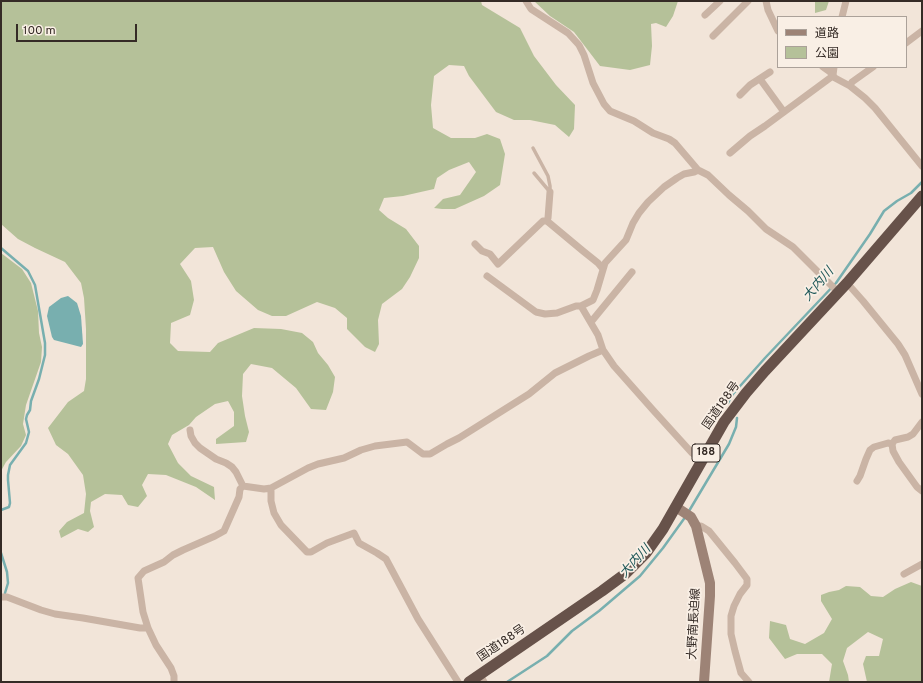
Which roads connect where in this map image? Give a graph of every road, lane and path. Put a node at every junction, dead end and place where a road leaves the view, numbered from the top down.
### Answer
1 (526, 1) edge
2 (720, 1) edge
3 (748, 1) edge
4 (766, 1) edge
5 (846, 1) edge
6 (705, 15) dead end
7 (842, 16) edge
8 (777, 29) edge
9 (922, 31) edge
10 (713, 36) dead end
11 (907, 42) edge
12 (824, 68) edge
13 (834, 68) edge
14 (872, 68) edge
15 (770, 72) dead end
16 (833, 75) junction
17 (760, 79) junction
18 (850, 86) junction
19 (740, 95) dead end
20 (784, 112) junction
21 (533, 148) dead end
22 (730, 153) dead end
23 (922, 166) edge
24 (698, 170) junction
25 (534, 173) dead end
26 (550, 192) junction
27 (922, 196) edge
28 (547, 222) junction
29 (475, 244) dead end
30 (603, 269) junction
31 (632, 272) dead end
32 (487, 276) dead end
33 (847, 283) junction
34 (838, 292) junction
35 (581, 306) junction
36 (591, 322) junction
37 (603, 350) junction
38 (922, 394) edge
39 (922, 422) edge
40 (190, 430) dead end
41 (892, 444) junction
42 (702, 460) junction
43 (857, 481) dead end
44 (242, 486) junction
45 (270, 488) junction
46 (922, 491) edge
47 (679, 509) junction
48 (693, 521) junction
49 (922, 564) edge
50 (904, 574) dead end
51 (1, 597) edge
52 (148, 628) junction
53 (482, 678) edge
54 (174, 682) edge
55 (458, 682) edge
56 (469, 682) edge
57 (704, 682) edge
58 (749, 682) edge

1 - 24 street
2 - 6 street
3 - 10 street
4 - 8 street
5 - 7 street
9 - 11 street
12 - 16 street
13 - 16 street
14 - 18 street
15 - 17 street
16 - 18 street
16 - 20 street
17 - 19 street
17 - 20 street
18 - 23 street
20 - 22 street
21 - 26 lane
24 - 30 street
24 - 34 street
25 - 26 lane
26 - 28 street
27 - 33 highway, 国道188号 / 188
28 - 29 street
28 - 30 street
30 - 35 street
31 - 36 street
32 - 35 street
33 - 34 highway, 国道188号 / 188
33 - 38 street
34 - 42 highway, 国道188号 / 188
35 - 36 street
36 - 37 street
37 - 42 street
37 - 45 street
39 - 41 street
40 - 44 street
41 - 43 street
41 - 46 street
42 - 47 highway, 国道188号 / 188
44 - 45 street
44 - 52 street
45 - 55 street
47 - 48 main road
47 - 53 highway, 国道188号 / 188
48 - 57 main road, 大野南長迫線
48 - 58 street
49 - 50 street
51 - 52 street
52 - 54 street
53 - 56 highway, 国道188号 / 188

